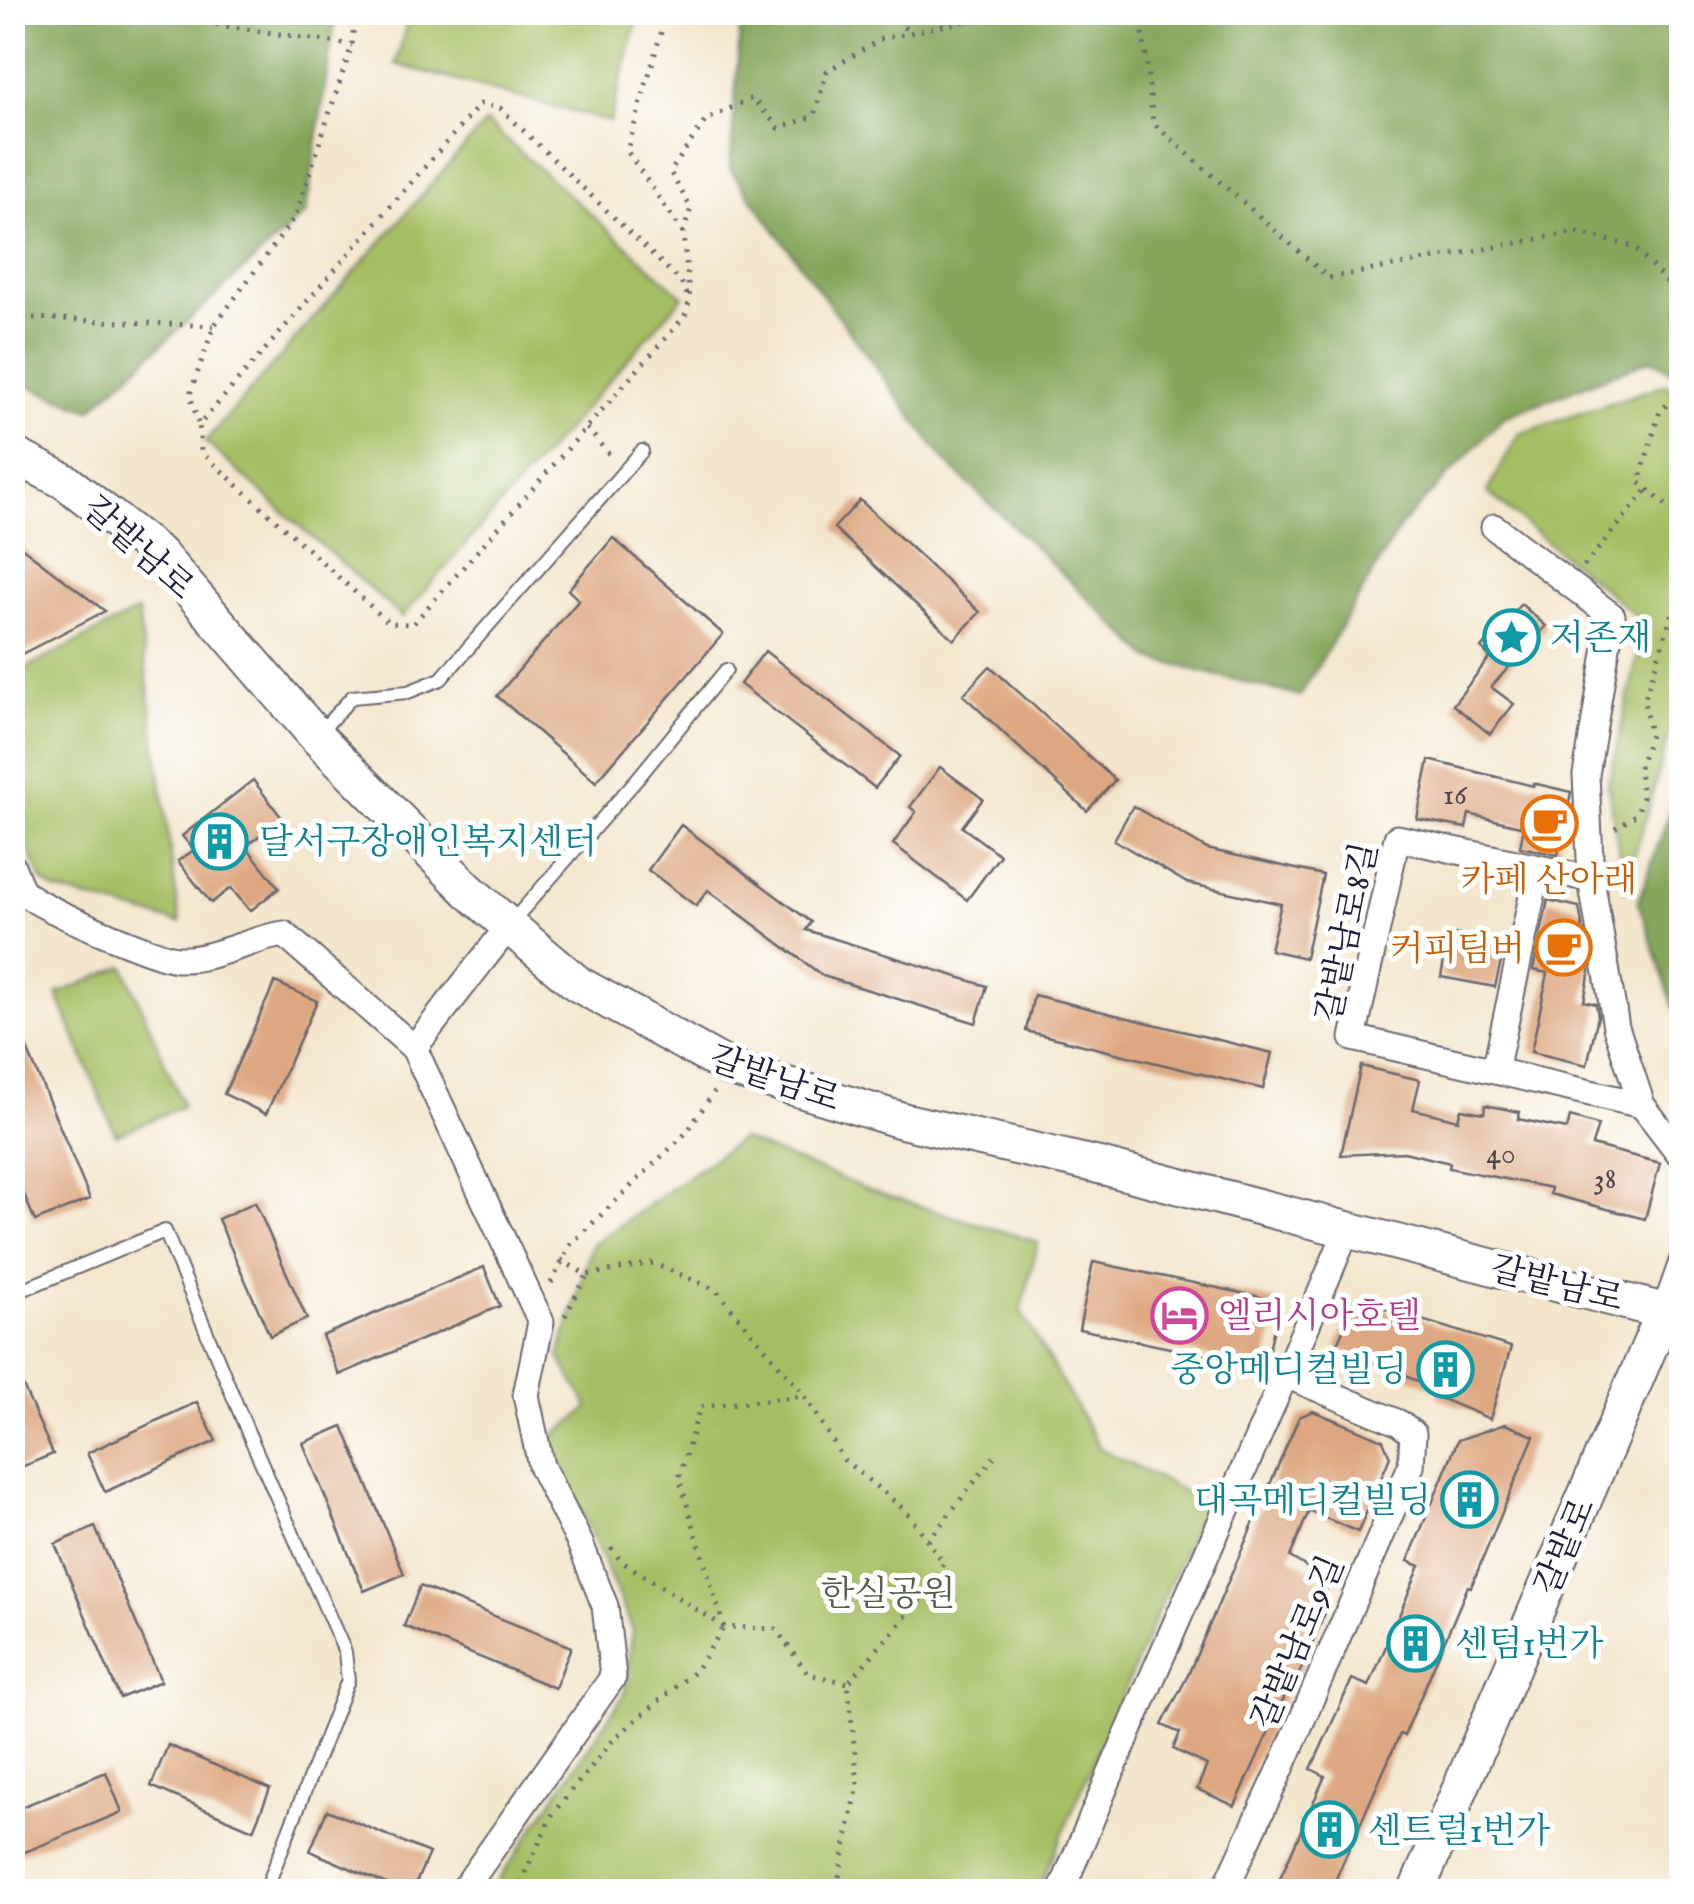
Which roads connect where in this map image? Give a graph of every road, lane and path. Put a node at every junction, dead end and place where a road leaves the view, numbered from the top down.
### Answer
1 (133, 12) edge
2 (355, 12) edge
3 (667, 12) edge
4 (889, 12) edge
5 (1008, 12) edge
6 (1052, 12) edge
7 (1128, 12) edge
8 (1140, 12) edge
9 (910, 33) junction
10 (352, 45) junction
11 (684, 232) junction
12 (1682, 299) edge
13 (690, 300) junction
14 (12, 317) edge
15 (214, 326) junction
16 (1682, 391) edge
17 (199, 425) junction
18 (587, 427) junction
19 (601, 446) dead end
20 (642, 451) dead end
21 (12, 454) edge
22 (1647, 490) junction
23 (1682, 519) edge
24 (1494, 527) dead end
25 (1569, 584) junction
26 (1682, 584) edge
27 (726, 670) dead end
28 (316, 736) junction
29 (1588, 846) junction
30 (12, 866) edge
31 (1538, 868) junction
32 (1591, 879) junction
33 (508, 926) junction
34 (414, 1048) junction
35 (730, 1068) junction
36 (1495, 1071) junction
37 (1642, 1105) junction
38 (1682, 1157) edge
39 (1347, 1230) junction
40 (562, 1260) junction
41 (1682, 1262) edge
42 (586, 1275) junction
43 (12, 1294) edge
44 (1673, 1313) edge
45 (549, 1320) junction
46 (1286, 1375) junction
47 (805, 1396) junction
48 (994, 1457) dead end
49 (928, 1541) junction
50 (610, 1546) dead end
51 (724, 1627) junction
52 (848, 1683) junction
53 (265, 1892) edge
54 (462, 1892) edge
55 (516, 1892) edge
56 (843, 1892) edge
57 (1061, 1892) edge
58 (1224, 1892) edge
59 (1416, 1892) edge

1 - 10 path
2 - 10 path
3 - 11 path
4 - 9 path
5 - 9 path
6 - 7 path
8 - 12 path
9 - 11 path
10 - 15 path
11 - 13 path
13 - 17 path
13 - 18 path
14 - 15 path
15 - 17 path
16 - 22 path
17 - 18 path
18 - 19 path
20 - 28 lane
21 - 28 main road, 갈밭남로
22 - 23 path
22 - 25 path
24 - 25 street
25 - 29 street
26 - 29 path
27 - 33 lane
28 - 33 main road, 갈밭남로
29 - 32 street
30 - 34 street
31 - 32 street, 갈밭남로8길
31 - 36 street
31 - 36 street, 갈밭남로8길
32 - 37 street
33 - 34 street
33 - 35 main road, 갈밭남로
34 - 45 street
35 - 39 main road, 갈밭남로
35 - 40 path
36 - 37 street, 갈밭남로8길
37 - 38 street
39 - 44 main road, 갈밭남로
39 - 46 street
40 - 42 path
40 - 45 path
41 - 44 street
42 - 45 path
42 - 47 path
43 - 53 lane
44 - 59 main road, 갈밭로
45 - 54 street
46 - 57 street
46 - 58 street, 갈밭남로9길
47 - 49 path
47 - 51 path
48 - 49 path
49 - 52 path
50 - 51 path
51 - 52 path
51 - 55 path
52 - 56 path

